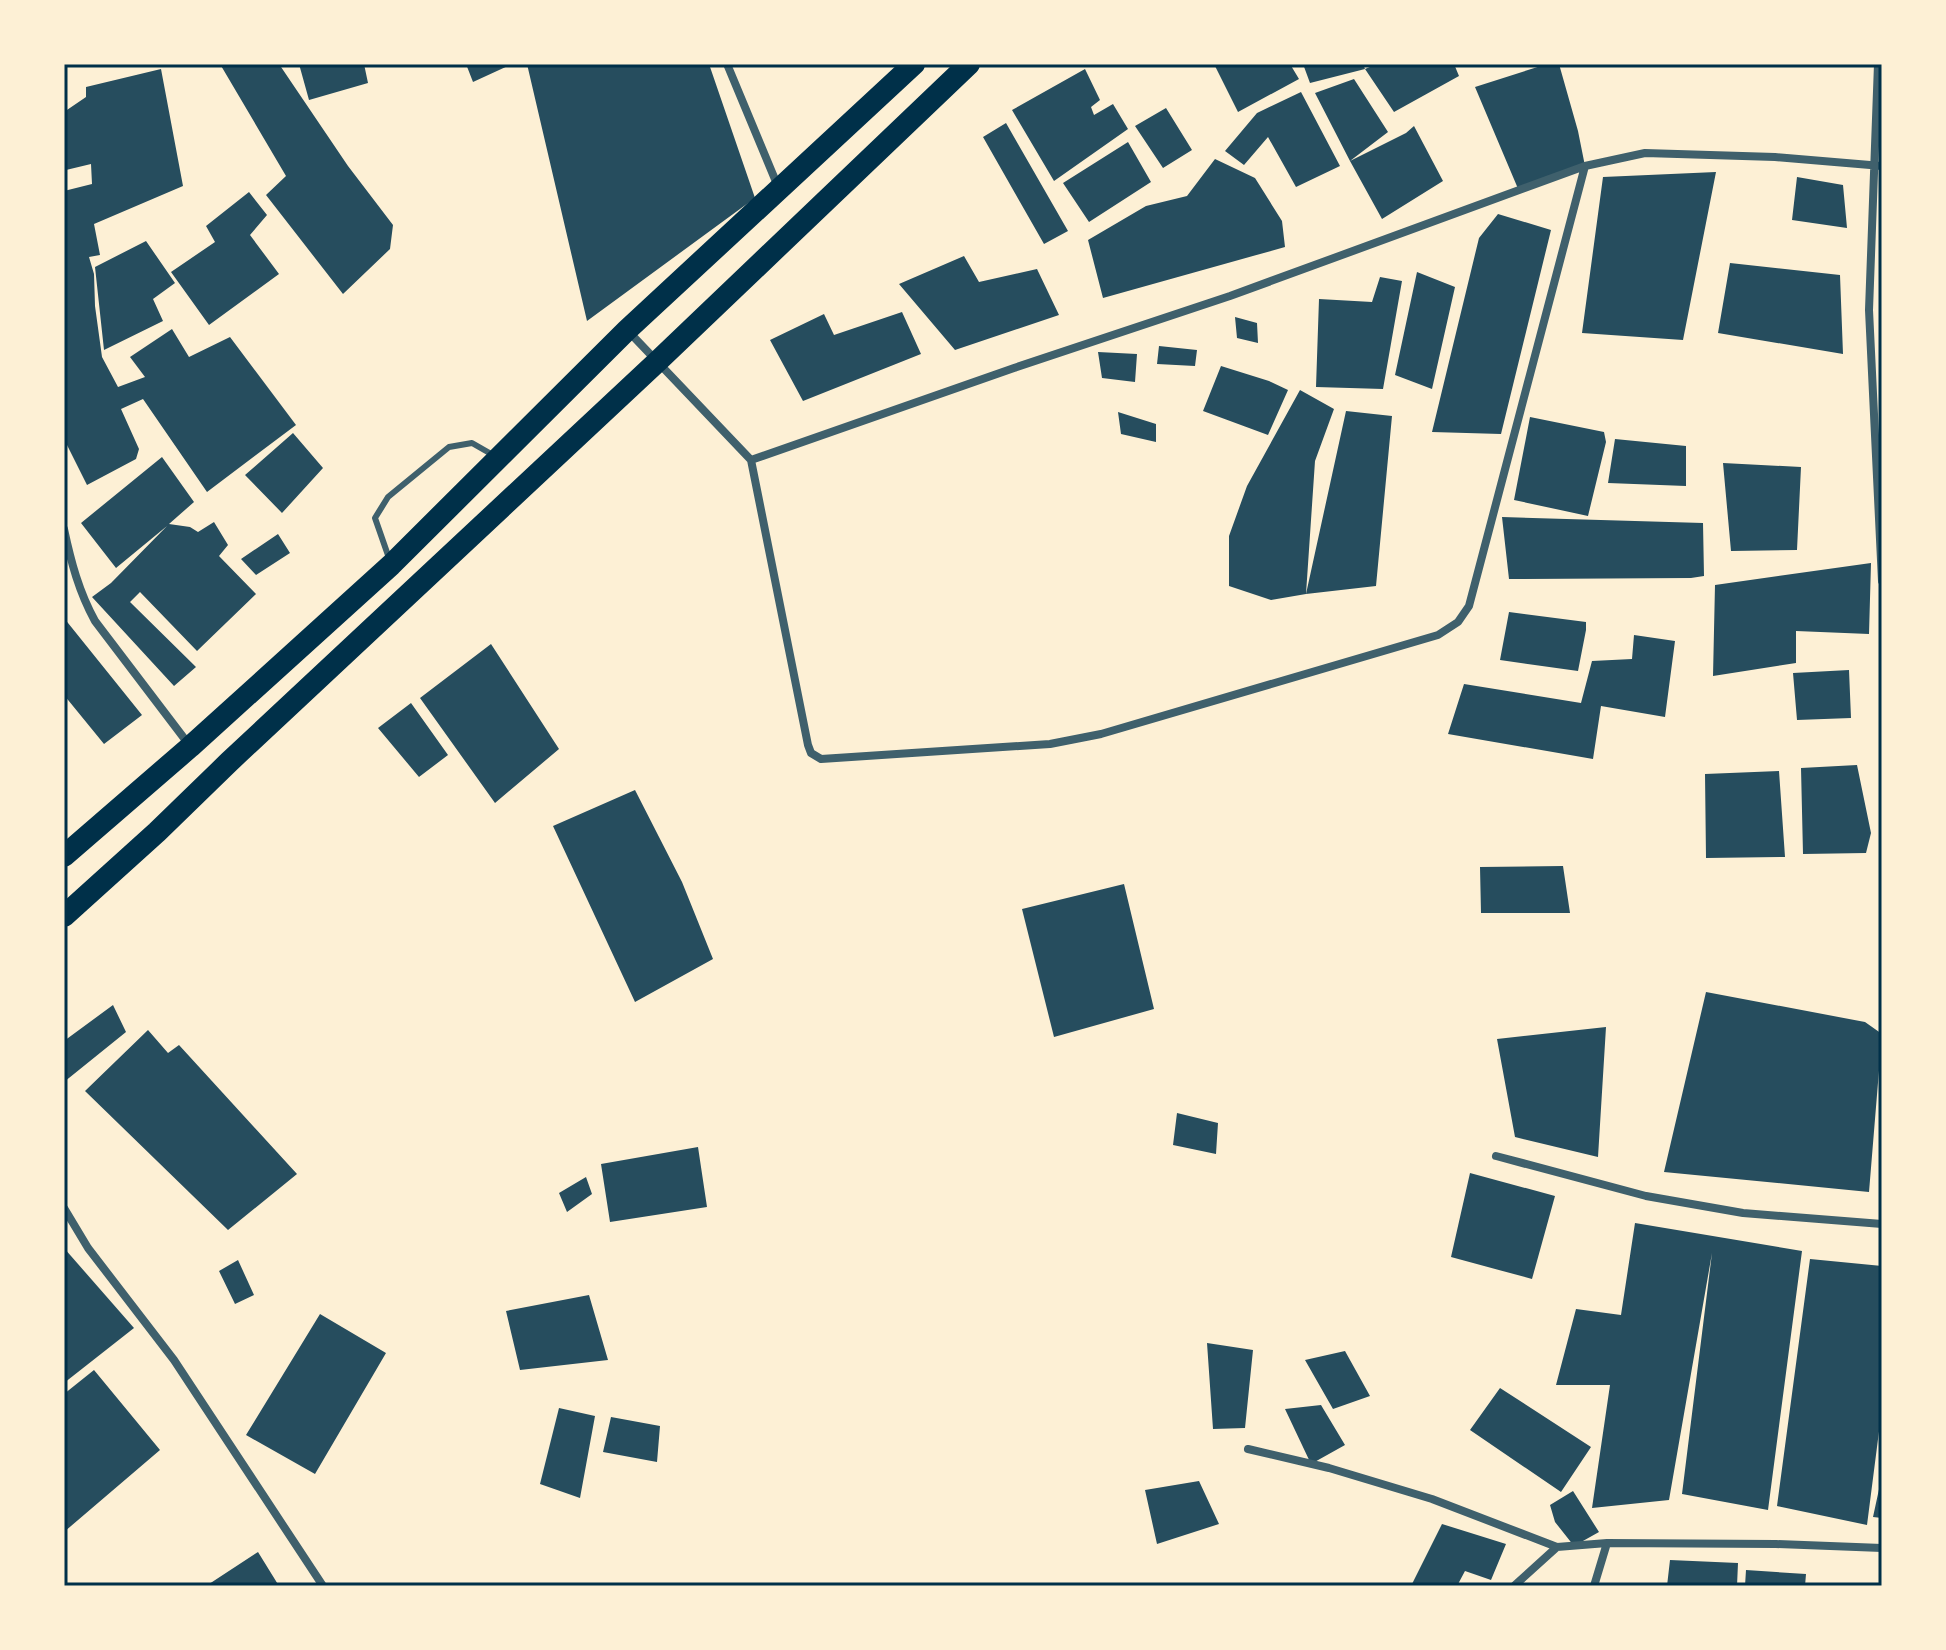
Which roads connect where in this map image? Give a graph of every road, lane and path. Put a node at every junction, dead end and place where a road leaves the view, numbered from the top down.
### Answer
1 (727, 64) edge
2 (914, 64) edge
3 (969, 64) edge
4 (1878, 64) edge
5 (1585, 166) junction
6 (1878, 166) edge
7 (779, 189) junction
8 (627, 330) junction
9 (658, 361) junction
10 (499, 458) junction
11 (751, 460) junction
12 (64, 529) edge
13 (1881, 541) edge
14 (391, 565) junction
15 (1882, 581) edge
16 (190, 747) junction
17 (64, 856) edge
18 (64, 916) edge
19 (1496, 1156) dead end
20 (64, 1208) edge
21 (1882, 1224) edge
22 (1248, 1449) dead end
23 (1607, 1543) junction
24 (1557, 1547) junction
25 (1882, 1548) edge
26 (323, 1586) edge
27 (1514, 1586) edge
28 (1594, 1586) edge

1 - 7 street
2 - 7 highway
3 - 9 highway
4 - 6 street
5 - 6 street
5 - 11 street
5 - 11 street
6 - 13 street
7 - 8 highway
8 - 9 street
8 - 10 highway
9 - 11 street
9 - 18 highway
10 - 14 highway
10 - 14 lane
12 - 16 street
13 - 15 street
14 - 16 highway
16 - 17 highway
19 - 21 street
20 - 26 street
22 - 24 street
23 - 24 street
23 - 25 street
23 - 28 street
24 - 27 street

